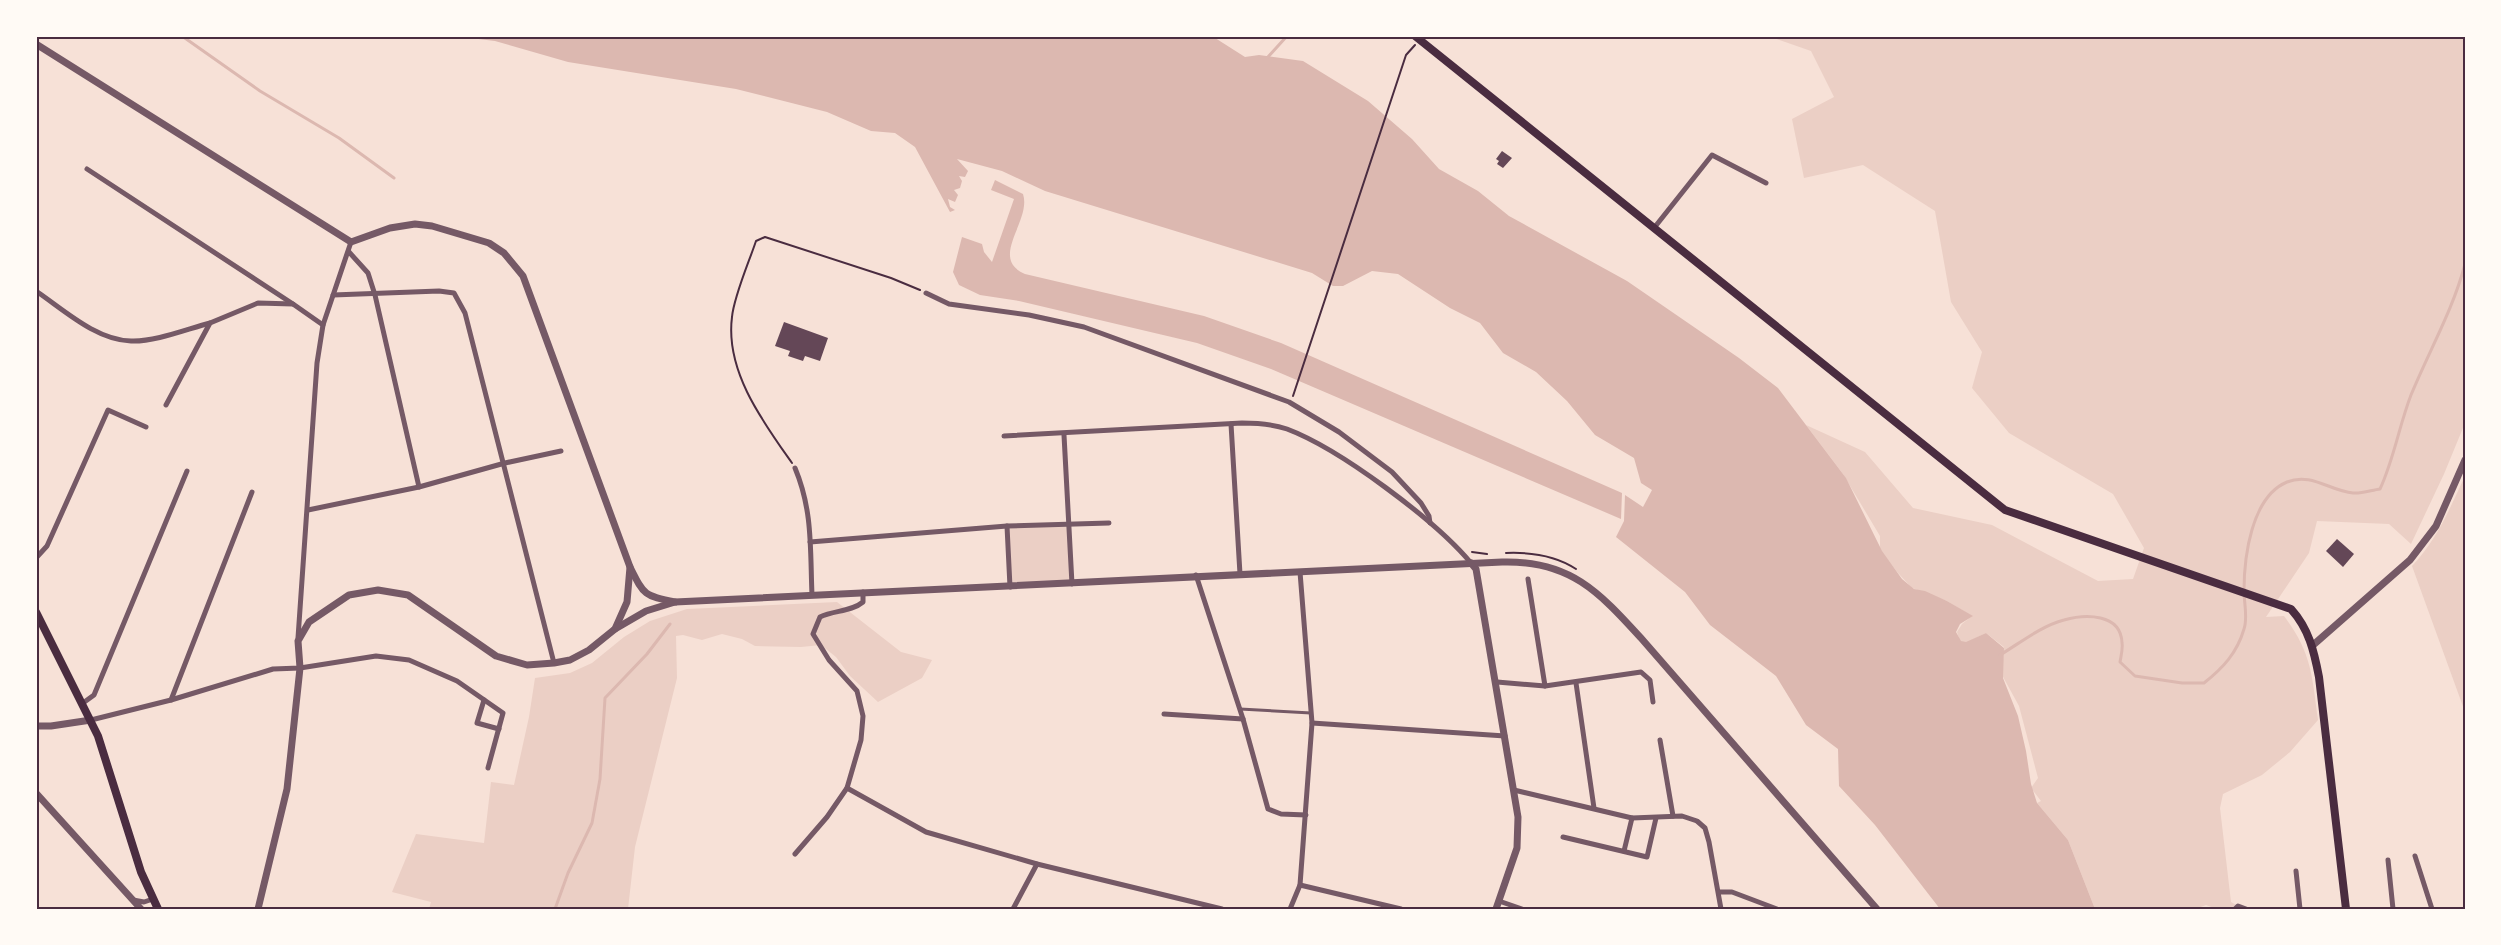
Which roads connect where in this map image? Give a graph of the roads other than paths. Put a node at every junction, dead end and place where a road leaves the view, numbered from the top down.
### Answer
1 (1418, 38) edge
2 (36, 44) edge
3 (87, 169) dead end
4 (1766, 183) dead end
5 (1654, 228) junction
6 (351, 242) junction
7 (349, 252) junction
8 (36, 291) edge
9 (926, 293) road end
10 (333, 295) junction
11 (375, 295) junction
12 (293, 304) junction
13 (210, 323) junction
14 (322, 325) junction
15 (166, 405) dead end
16 (1231, 424) junction
17 (146, 427) dead end
18 (1064, 435) junction
19 (1004, 436) dead end
20 (561, 451) dead end
21 (2465, 460) edge
22 (505, 463) junction
23 (796, 468) road end
24 (187, 471) dead end
25 (419, 487) junction
26 (252, 492) dead end
27 (308, 510) junction
28 (1110, 523) dead end
29 (1430, 523) junction
30 (1070, 525) junction
31 (1008, 526) junction
32 (810, 542) junction
33 (36, 558) edge
34 (1472, 563) junction
35 (630, 567) junction
36 (1300, 572) junction
37 (1240, 574) junction
38 (1196, 576) junction
39 (1528, 578) dead end
40 (1072, 584) junction
41 (1010, 587) junction
42 (863, 592) junction
43 (812, 595) junction
44 (675, 602) junction
45 (36, 612) edge
46 (615, 629) junction
47 (298, 641) junction
48 (2312, 646) junction
49 (554, 663) junction
50 (300, 668) junction
51 (1496, 682) junction
52 (1576, 683) junction
53 (1545, 686) junction
54 (171, 700) junction
55 (484, 700) junction
56 (1653, 702) dead end
57 (83, 704) junction
58 (1240, 709) junction
59 (1311, 713) junction
60 (1164, 714) dead end
61 (1243, 719) junction
62 (91, 720) junction
63 (1312, 723) junction
64 (36, 726) edge
65 (499, 728) junction
66 (1505, 736) junction
67 (1660, 740) dead end
68 (488, 768) dead end
69 (847, 788) junction
70 (1514, 790) junction
71 (36, 794) edge
72 (1594, 808) junction
73 (1306, 815) junction
74 (1673, 816) junction
75 (1632, 818) junction
76 (1656, 818) junction
77 (1563, 837) dead end
78 (1624, 852) junction
79 (795, 854) dead end
80 (2415, 856) dead end
81 (2388, 860) dead end
82 (1036, 864) junction
83 (2296, 871) dead end
84 (1300, 885) junction
85 (1719, 892) junction
86 (153, 899) junction
87 (132, 900) junction
88 (1499, 901) junction
89 (141, 909) edge
90 (158, 909) edge
91 (258, 909) edge
92 (1013, 909) edge
93 (1222, 909) edge
94 (1290, 909) edge
95 (1400, 909) edge
96 (1496, 909) edge
97 (1522, 909) edge
98 (1721, 909) edge
99 (1777, 909) edge
100 (1877, 909) edge
101 (2235, 909) edge
102 (2246, 909) edge
103 (2300, 909) edge
104 (2346, 909) edge
105 (2394, 909) edge
106 (2432, 909) edge

1 - 5 main road
2 - 6 street
3 - 12 street
4 - 5 street
5 - 48 main road
6 - 7 street
6 - 35 street
7 - 10 street
7 - 11 street
8 - 13 street
9 - 29 street
10 - 11 street
10 - 14 street
11 - 22 street
11 - 25 street
12 - 13 street
12 - 14 street
13 - 15 street
14 - 27 street
16 - 18 street
16 - 29 street
16 - 37 street
17 - 33 street
18 - 19 street
18 - 30 street
20 - 22 street
21 - 48 street
22 - 25 street
22 - 49 street
23 - 32 street
24 - 57 street
25 - 27 street
26 - 54 street
27 - 47 street
28 - 30 street
29 - 34 street
30 - 31 street
30 - 40 street
31 - 32 street
31 - 41 street
32 - 43 street
34 - 36 street
34 - 51 street
34 - 100 street
35 - 44 street
35 - 46 street
36 - 37 street
36 - 59 street
37 - 38 street
38 - 40 street
38 - 58 street
39 - 53 street
40 - 41 street
41 - 42 street
42 - 43 street
42 - 69 street
43 - 44 street
44 - 46 street
45 - 57 main road
46 - 49 street
47 - 49 street
47 - 50 street
48 - 104 main road
50 - 54 street
50 - 55 street
50 - 91 street
51 - 53 street
51 - 66 street
52 - 53 street
52 - 56 street
52 - 72 street
54 - 62 street
55 - 65 street
55 - 65 street
57 - 62 main road
58 - 59 lane
58 - 61 street
59 - 63 street
60 - 61 street
61 - 73 street
62 - 64 street
62 - 86 main road
63 - 66 street
63 - 73 street
65 - 68 street
66 - 70 street
67 - 74 street
69 - 79 street
69 - 82 street
70 - 72 street
70 - 88 street
71 - 87 street
72 - 75 street
73 - 84 street
74 - 76 street
74 - 85 street
75 - 76 street
75 - 78 street
76 - 78 street
77 - 78 street
80 - 106 street
81 - 105 street
82 - 92 street
82 - 93 street
83 - 103 street
84 - 94 street
84 - 95 street
85 - 98 street
85 - 99 street
86 - 87 street
86 - 90 main road
87 - 89 street
88 - 96 street
88 - 97 street
101 - 102 street

